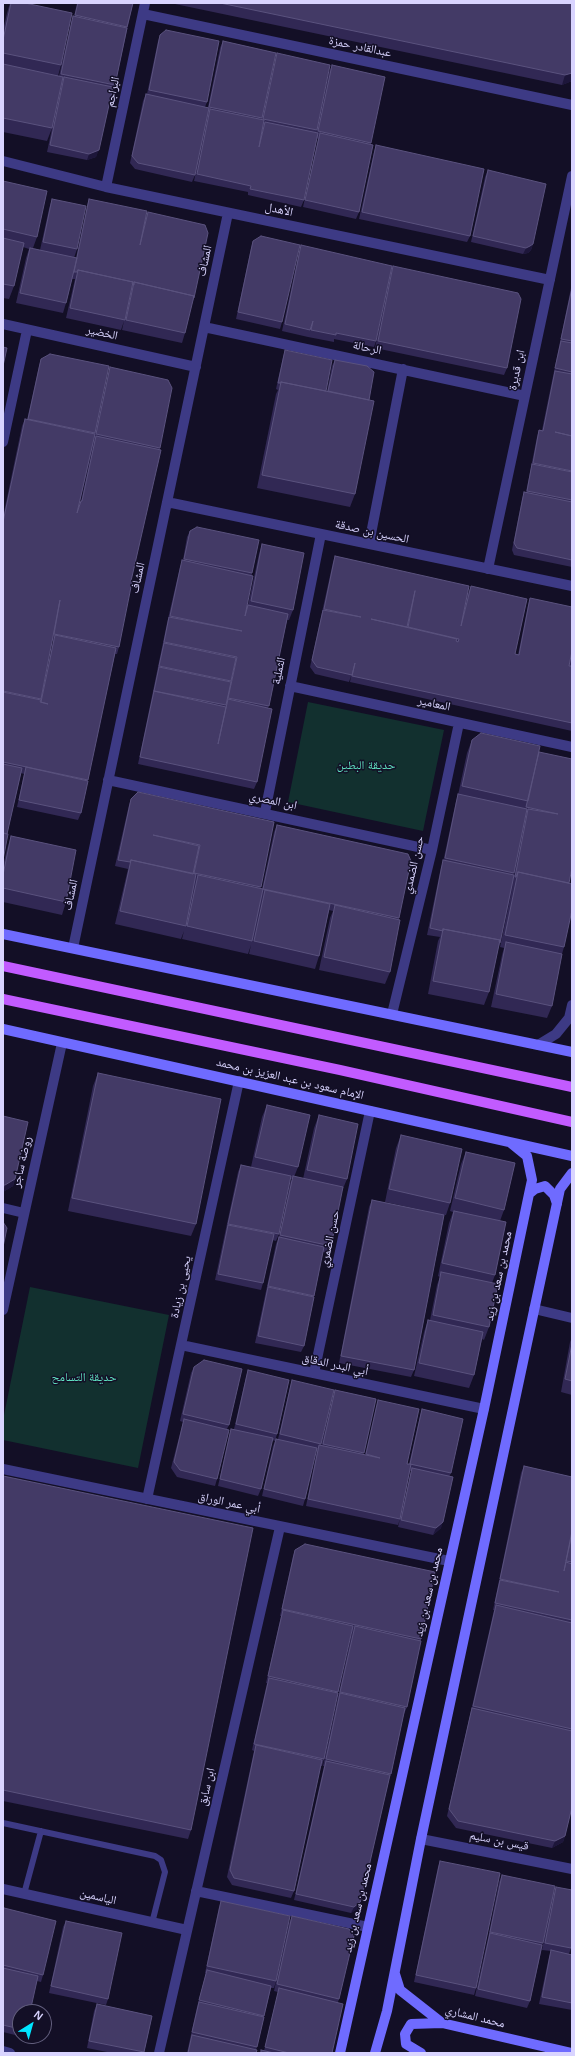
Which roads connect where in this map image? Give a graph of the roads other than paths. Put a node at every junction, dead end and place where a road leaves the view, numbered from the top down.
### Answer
1 (145, 3) edge
2 (143, 14) junction
3 (572, 104) edge
4 (3, 161) edge
5 (3, 165) edge
6 (31, 168) junction
7 (572, 176) edge
8 (106, 187) junction
9 (228, 213) junction
10 (550, 280) junction
11 (3, 324) edge
12 (204, 327) junction
13 (27, 330) junction
14 (196, 367) junction
15 (403, 369) junction
16 (525, 396) junction
17 (3, 442) edge
18 (167, 502) junction
19 (321, 534) junction
20 (369, 544) junction
21 (488, 569) junction
22 (572, 586) edge
23 (290, 686) junction
24 (459, 723) junction
25 (572, 747) edge
26 (108, 780) junction
27 (265, 812) junction
28 (432, 850) junction
29 (3, 934) edge
30 (73, 948) junction
31 (3, 966) edge
32 (3, 999) edge
33 (572, 1004) edge
34 (392, 1014) junction
35 (3, 1029) edge
36 (62, 1043) junction
37 (538, 1045) junction
38 (572, 1052) edge
39 (239, 1081) junction
40 (572, 1087) edge
41 (370, 1111) junction
42 (572, 1122) edge
43 (511, 1143) junction
44 (572, 1156) edge
45 (572, 1173) edge
46 (529, 1194) junction
47 (557, 1204) junction
48 (3, 1208) edge
49 (24, 1212) junction
50 (534, 1309) junction
51 (3, 1310) edge
52 (572, 1318) edge
53 (182, 1345) junction
54 (314, 1374) junction
55 (484, 1409) junction
56 (3, 1470) edge
57 (147, 1499) junction
58 (280, 1527) junction
59 (449, 1561) junction
60 (3, 1822) edge
61 (41, 1831) junction
62 (421, 1839) junction
63 (572, 1867) edge
64 (3, 1889) edge
65 (196, 1891) junction
66 (24, 1894) junction
67 (152, 1923) junction
68 (368, 1927) junction
69 (187, 1930) junction
70 (394, 1973) junction
71 (442, 2023) junction
72 (3, 2052) edge
73 (10, 2053) edge
74 (159, 2053) edge
75 (340, 2053) edge
76 (375, 2053) edge
77 (421, 2053) edge
78 (572, 2053) edge

1 - 2 street, البراجم
2 - 3 street, عبدالقادر حمزة
2 - 8 street, البراجم
4 - 6 street, الأهدل
5 - 6 street
6 - 8 street, الأهدل
7 - 10 street, ابن قديرة
8 - 9 street, الأهدل
9 - 10 street, الأهدل
9 - 12 street, المشاف
10 - 16 street, ابن قديرة
11 - 13 street, الخضير
12 - 14 street, المشاف
12 - 15 street, الرحالة
13 - 14 street, الخضير
13 - 17 street
14 - 18 street, المشاف
15 - 16 street, الرحالة
15 - 20 street
16 - 21 street, ابن قديرة
18 - 19 street, الحسين بن صدقة
18 - 26 street, المشاف
19 - 20 street, الحسين بن صدقة
19 - 23 street, الثملية
20 - 21 street, الحسين بن صدقة
21 - 22 street, الحسين بن صدقة
23 - 24 street, المعامير
23 - 27 street, الثملية
24 - 25 street, المعامير
24 - 28 street, حسن الضمدي
26 - 27 street, ابن المصري
26 - 30 street, المشاف
27 - 28 street, ابن المصري
28 - 34 street, حسن الضمدي
29 - 30 street
30 - 34 street
31 - 40 main road
32 - 42 main road, الإمام سعود بن عبد العزيز بن محمد
33 - 37 street
34 - 37 street
35 - 36 street, الإمام سعود بن عبد العزيز بن محمد
36 - 39 street, الإمام سعود بن عبد العزيز بن محمد
36 - 49 street, روضة ساجر
37 - 38 street
39 - 41 street, الإمام سعود بن عبد العزيز بن محمد
39 - 53 street, يحيى بن زيادة
41 - 43 street, الإمام سعود بن عبد العزيز بن محمد
41 - 54 street, حسن الضمري
43 - 44 street, الإمام سعود بن عبد العزيز بن محمد
43 - 46 street, محمد بن سعد بن زيد
45 - 47 street
46 - 47 street
46 - 55 street, محمد بن سعد بن زيد
47 - 50 street
48 - 49 street
49 - 51 street, روضة ساجر
50 - 52 street
50 - 62 street
53 - 54 street, أبي البدر الدقاق
53 - 57 street, يحيى بن زيادة
54 - 55 street, أبي البدر الدقاق
55 - 59 street, محمد بن سعد بن زيد
56 - 57 street, أبي عمر الوراق
57 - 58 street, أبي عمر الوراق
58 - 59 street, أبي عمر الوراق
58 - 65 street, ابن سابق
59 - 68 street, محمد بن سعد بن زيد
60 - 61 lane
61 - 66 lane
61 - 67 lane
62 - 63 street, قيس بن سليم
62 - 70 street
64 - 66 street, الياسمين
65 - 68 street
65 - 69 street, ابن سابق
66 - 67 street, الياسمين
67 - 69 street, الياسمين
68 - 75 street, محمد بن سعد بن زيد
69 - 74 street, ابن سابق
70 - 71 street, محمد المشاري
70 - 76 street
71 - 77 street
71 - 78 street, محمد المشاري
72 - 73 street

